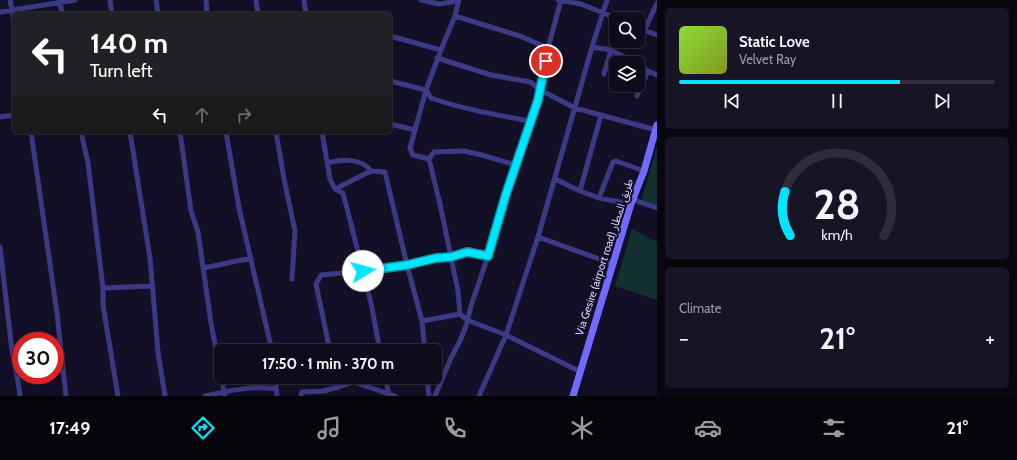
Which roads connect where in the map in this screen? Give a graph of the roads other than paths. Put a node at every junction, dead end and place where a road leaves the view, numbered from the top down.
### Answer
1 (10, 0) edge
2 (75, 0) edge
3 (110, 0) edge
4 (156, 0) edge
5 (206, 0) edge
6 (256, 0) edge
7 (304, 0) edge
8 (421, 0) edge
9 (459, 0) edge
10 (560, 0) edge
11 (607, 0) edge
12 (60, 1) edge
13 (657, 3) edge
14 (12, 10) junction
15 (0, 12) edge
16 (62, 12) edge
17 (112, 12) edge
18 (158, 12) edge
19 (207, 12) edge
20 (258, 12) edge
21 (306, 12) edge
22 (603, 12) junction
23 (609, 15) edge
24 (454, 16) junction
25 (645, 28) edge
26 (645, 30) edge
27 (657, 35) edge
28 (392, 37) edge
29 (592, 47) junction
30 (548, 48) junction
31 (440, 50) junction
32 (611, 50) junction
33 (622, 56) edge
34 (438, 58) junction
35 (645, 69) edge
36 (648, 71) junction
37 (604, 74) dead end
38 (657, 75) edge
39 (392, 82) edge
40 (540, 88) junction
41 (426, 90) junction
42 (637, 96) dead end
43 (575, 108) junction
44 (12, 115) edge
45 (601, 115) junction
46 (0, 117) edge
47 (530, 121) junction
48 (392, 124) edge
49 (656, 127) edge
50 (415, 130) junction
51 (31, 134) edge
52 (81, 134) edge
53 (130, 134) edge
54 (180, 134) edge
55 (226, 134) edge
56 (276, 134) edge
57 (322, 134) edge
58 (429, 159) junction
59 (327, 163) junction
60 (516, 165) junction
61 (371, 171) junction
62 (644, 171) junction
63 (555, 179) junction
64 (335, 189) junction
65 (580, 191) junction
66 (599, 198) junction
67 (632, 202) junction
68 (657, 208) edge
69 (538, 237) junction
70 (0, 247) edge
71 (488, 256) junction
72 (451, 257) junction
73 (251, 258) junction
74 (613, 264) junction
75 (407, 265) junction
76 (204, 268) junction
77 (363, 271) junction
78 (292, 279) dead end
79 (2, 280) edge
80 (153, 286) junction
81 (103, 288) junction
82 (460, 314) junction
83 (467, 320) junction
84 (422, 321) junction
85 (506, 335) junction
86 (215, 344) edge
87 (271, 344) edge
88 (329, 344) edge
89 (379, 344) edge
90 (424, 344) edge
91 (579, 371) junction
92 (222, 384) edge
93 (275, 384) edge
94 (336, 384) edge
95 (386, 384) edge
96 (428, 384) edge
97 (337, 388) junction
98 (276, 389) junction
99 (324, 393) edge
100 (224, 394) edge
101 (388, 394) junction
102 (20, 396) edge
103 (66, 396) edge
104 (118, 396) edge
105 (164, 396) edge
106 (205, 396) edge
107 (277, 396) edge
108 (302, 396) edge
109 (395, 396) edge
110 (429, 396) edge
111 (435, 396) edge
112 (479, 396) edge
113 (573, 396) edge

1 - 14 street
2 - 12 street
3 - 17 street
4 - 18 street
5 - 19 street
6 - 20 street
7 - 21 street
8 - 9 street
9 - 24 street
10 - 22 street
10 - 30 street
11 - 22 street
12 - 14 street
12 - 16 street
13 - 25 street
14 - 15 street
22 - 23 street
22 - 29 street
24 - 30 street
24 - 31 street
26 - 27 street
28 - 31 street
29 - 32 street
29 - 43 street
30 - 40 street
31 - 34 street
32 - 33 street
32 - 37 street
34 - 40 street
34 - 41 street
35 - 36 street
36 - 38 street
36 - 42 street
39 - 41 street
40 - 43 street
40 - 47 street
41 - 47 street
41 - 50 street
43 - 45 street
43 - 63 street
44 - 46 street
45 - 49 street
45 - 65 street
47 - 60 street
48 - 50 street
49 - 62 main road, Via Gesire (airport road) طريق المطار
50 - 58 street
51 - 103 street
52 - 81 street
53 - 80 street
54 - 76 street
55 - 73 street
56 - 78 street
57 - 59 street
58 - 60 street
58 - 72 street
59 - 61 street
59 - 64 street
60 - 71 street
61 - 64 street
61 - 75 street
62 - 66 street
62 - 67 main road, Via Gesire (airport road) طريق المطار
63 - 65 street
63 - 69 street
64 - 77 street
65 - 66 street
66 - 67 street
67 - 68 street
67 - 74 main road, Via Gesire (airport road) طريق المطار
69 - 74 street
69 - 85 street
70 - 79 street
71 - 72 street
71 - 83 street
72 - 75 street
72 - 82 street
73 - 76 street
73 - 87 street
74 - 91 main road, Via Gesire (airport road) طريق المطار
75 - 77 street
75 - 84 street
76 - 86 street
77 - 88 street
77 - 89 street
79 - 102 street
80 - 81 street
80 - 105 street
81 - 104 street
82 - 83 street
82 - 84 street
83 - 85 street
83 - 111 street
84 - 90 street
85 - 91 street
85 - 112 street
91 - 113 main road, Via Gesire (airport road) طريق المطار
92 - 100 street
93 - 98 street
94 - 97 street
95 - 101 street
96 - 110 street
97 - 99 street
97 - 101 street
98 - 100 street
98 - 107 street
99 - 108 street
100 - 106 street
101 - 109 street

